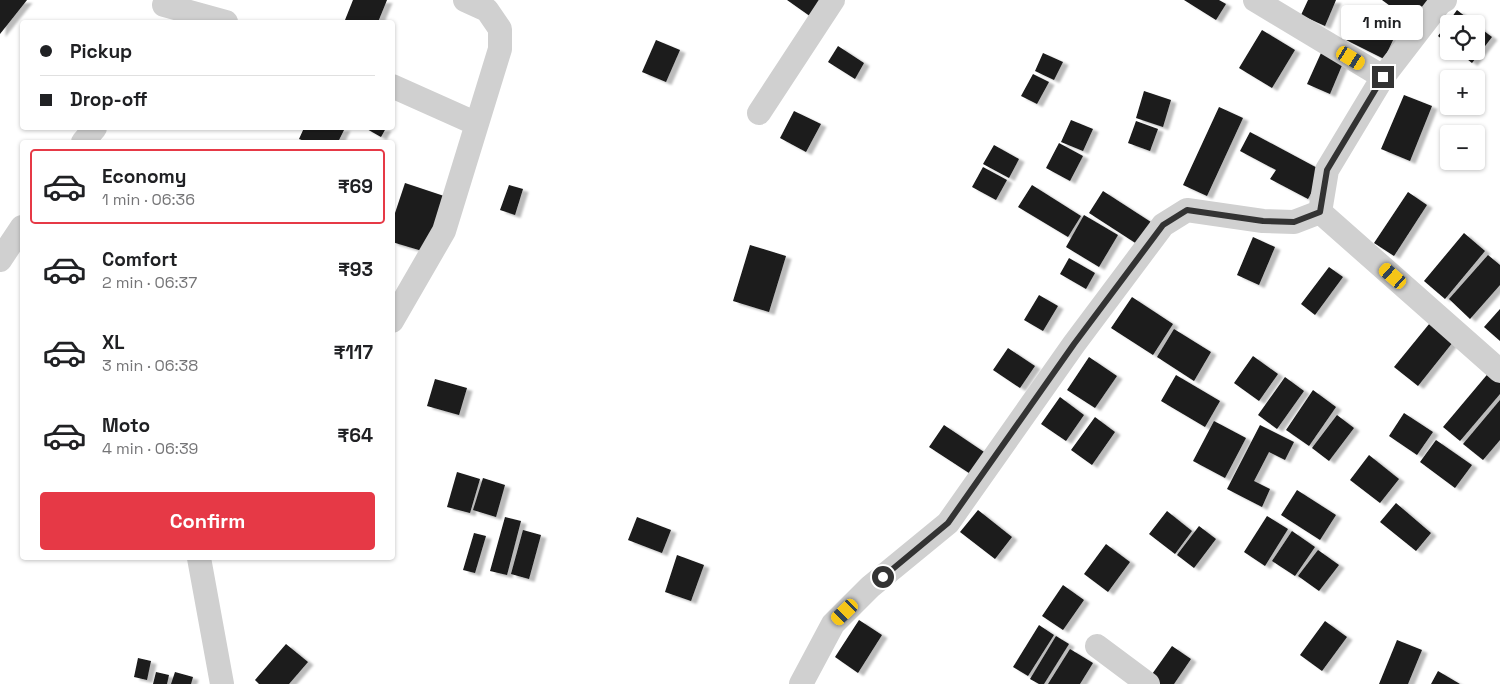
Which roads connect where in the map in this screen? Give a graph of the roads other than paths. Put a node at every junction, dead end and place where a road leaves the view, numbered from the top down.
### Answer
1 (465, 0) edge
2 (833, 0) edge
3 (1255, 0) edge
4 (1445, 0) edge
5 (162, 9) edge
6 (216, 20) edge
7 (1383, 77) junction
8 (395, 87) edge
9 (759, 113) dead end
10 (477, 124) junction
11 (93, 130) edge
12 (85, 140) edge
13 (1320, 212) junction
14 (20, 230) edge
15 (0, 260) edge
16 (395, 316) edge
17 (1500, 371) edge
18 (199, 560) edge
19 (1097, 646) dead end
20 (222, 684) edge
21 (801, 684) edge
22 (1148, 684) edge

1 - 10 street
2 - 9 street
3 - 7 street
4 - 7 street
5 - 6 street
7 - 13 street
8 - 10 street
10 - 16 street
11 - 12 street
13 - 17 street
13 - 21 street
14 - 15 street
18 - 20 street
19 - 22 street

